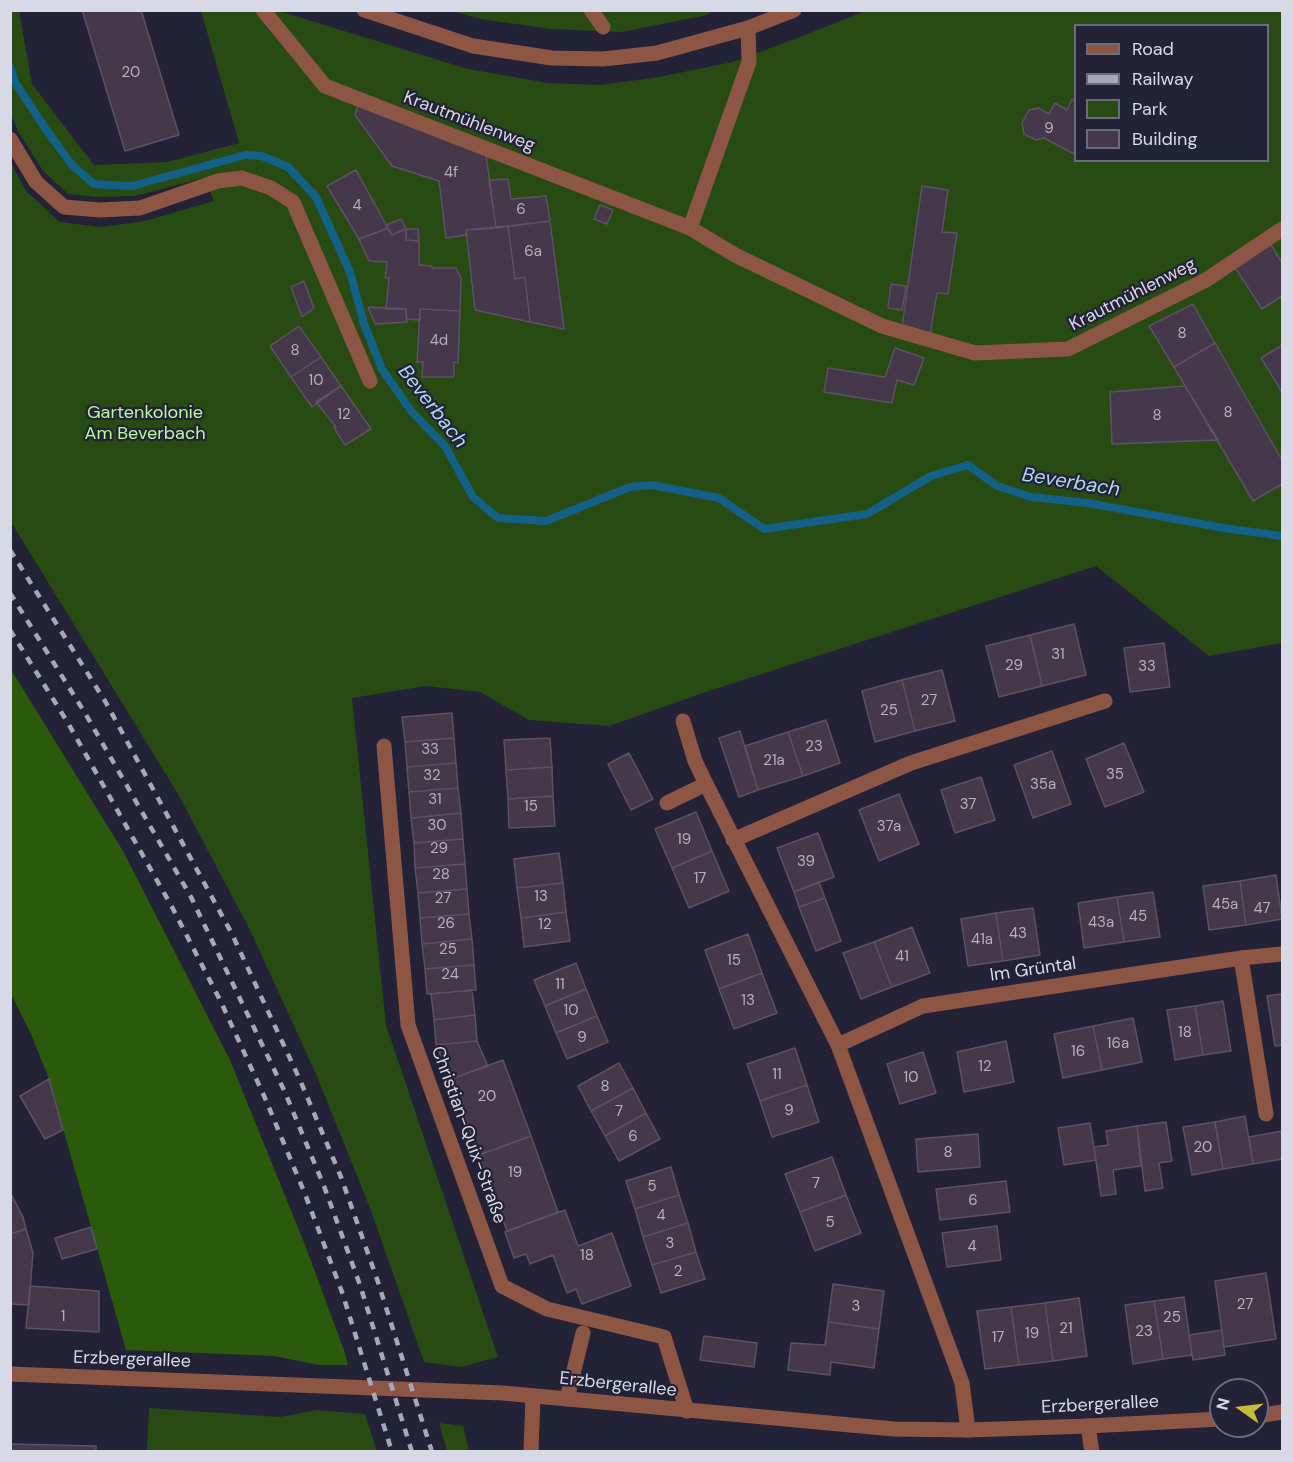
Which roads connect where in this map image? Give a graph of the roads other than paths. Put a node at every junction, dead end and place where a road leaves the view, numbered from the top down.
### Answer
1 (263, 10) edge
2 (364, 10) edge
3 (591, 10) edge
4 (794, 10) edge
5 (765, 16) edge
6 (603, 27) dead end
7 (748, 28) junction
8 (10, 139) edge
9 (690, 228) junction
10 (1282, 229) edge
11 (370, 381) dead end
12 (1105, 701) dead end
13 (683, 721) dead end
14 (384, 746) dead end
15 (706, 784) junction
16 (667, 803) dead end
17 (733, 840) junction
18 (1282, 954) edge
19 (1241, 958) junction
20 (838, 1045) junction
21 (1266, 1114) dead end
22 (583, 1333) dead end
23 (10, 1374) edge
24 (533, 1396) junction
25 (567, 1400) junction
26 (687, 1411) junction
27 (1209, 1420) edge
28 (1088, 1426) junction
29 (968, 1430) junction
30 (531, 1452) edge
31 (1092, 1452) edge

1 - 9 street, Krautmühlenweg
2 - 7 street
3 - 6 street
4 - 5 street
5 - 7 street
7 - 9 street
8 - 11 street
9 - 10 street, Krautmühlenweg
12 - 17 street
13 - 15 street
14 - 26 street, Christian-Quix-Straße
15 - 16 street
15 - 17 street
17 - 20 street
18 - 19 street, Im Grüntal
19 - 20 street, Im Grüntal
19 - 21 street
20 - 29 street
22 - 25 street
23 - 24 street, Erzbergerallee
24 - 25 street, Erzbergerallee
24 - 30 street
25 - 26 street, Erzbergerallee
26 - 29 street, Erzbergerallee
27 - 28 street, Erzbergerallee
28 - 29 street, Erzbergerallee
28 - 31 street

